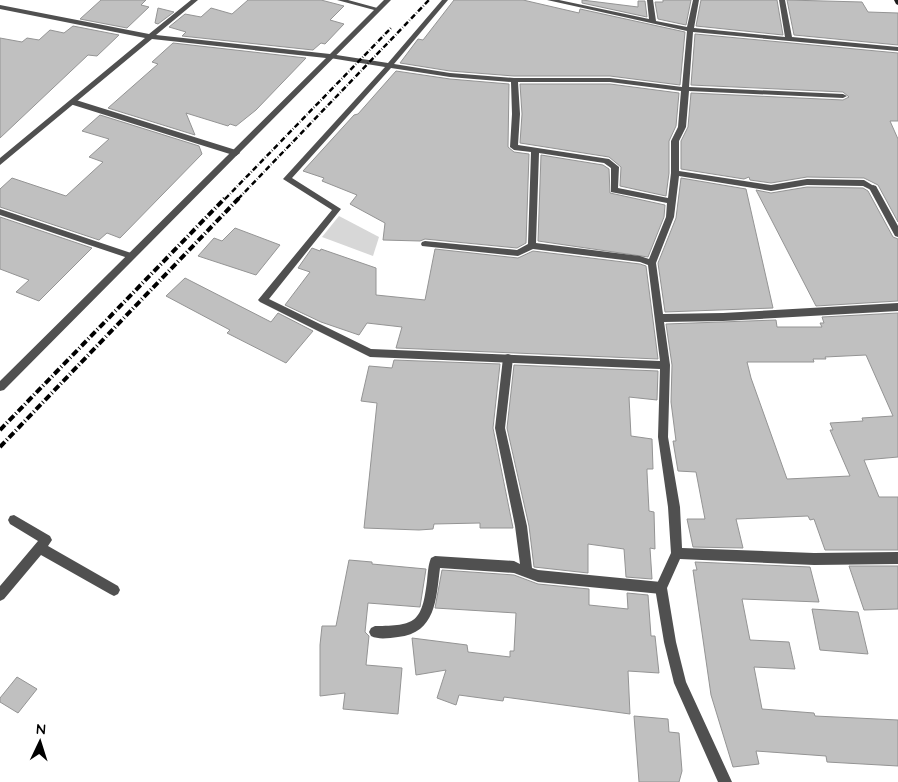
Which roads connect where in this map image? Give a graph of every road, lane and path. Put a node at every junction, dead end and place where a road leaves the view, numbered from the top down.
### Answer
1 (194, 0) edge
2 (340, 0) edge
3 (388, 0) edge
4 (445, 0) edge
5 (550, 0) edge
6 (650, 0) edge
7 (696, 0) edge
8 (782, 0) edge
9 (0, 7) edge
10 (378, 9) junction
11 (653, 21) junction
12 (690, 30) junction
13 (152, 37) junction
14 (789, 39) junction
15 (898, 49) edge
16 (330, 56) junction
17 (390, 65) junction
18 (514, 80) junction
19 (684, 89) junction
20 (843, 96) dead end
21 (73, 102) junction
22 (535, 150) junction
23 (236, 154) junction
24 (0, 162) edge
25 (675, 173) junction
26 (671, 201) junction
27 (0, 212) edge
28 (898, 234) edge
29 (425, 244) dead end
30 (532, 246) junction
31 (131, 256) junction
32 (652, 263) junction
33 (898, 307) edge
34 (659, 318) junction
35 (508, 358) junction
36 (665, 365) junction
37 (0, 387) edge
38 (14, 520) dead end
39 (40, 548) junction
40 (677, 553) junction
41 (898, 558) edge
42 (527, 571) junction
43 (661, 588) junction
44 (114, 590) dead end
45 (0, 595) edge
46 (375, 632) dead end
47 (725, 782) edge

1 - 13 street
2 - 10 street
3 - 10 street
4 - 17 street
5 - 11 street
6 - 11 street
7 - 12 street
8 - 14 street
9 - 13 street
10 - 16 street
11 - 12 street
12 - 14 street
12 - 19 street
13 - 16 street
13 - 21 street
14 - 15 street
16 - 17 street
16 - 23 street
17 - 18 street
17 - 35 street
18 - 19 street
18 - 22 street
19 - 20 street
19 - 25 street
21 - 23 street
21 - 24 street
22 - 26 street
22 - 30 street
23 - 31 street
25 - 26 street
25 - 28 street
26 - 32 street
27 - 31 street
29 - 30 street
30 - 32 street
31 - 37 street
32 - 34 street
33 - 34 street
34 - 36 street
35 - 36 street
35 - 42 street
36 - 40 street
38 - 39 street
39 - 44 street
39 - 45 street
40 - 41 street
40 - 43 street
42 - 43 street
42 - 46 street
43 - 47 street

